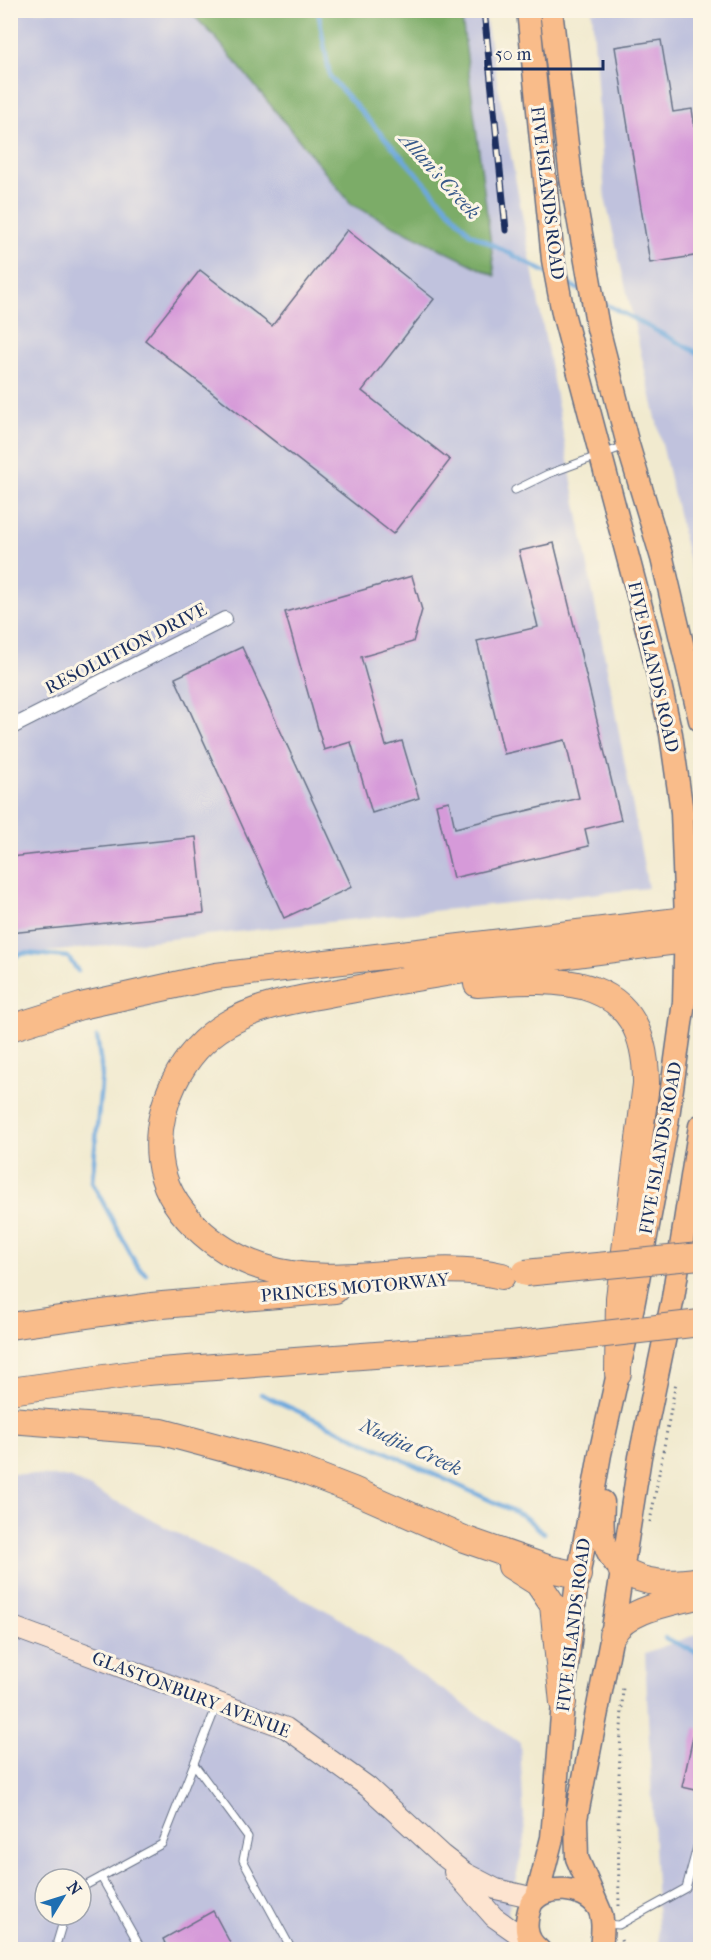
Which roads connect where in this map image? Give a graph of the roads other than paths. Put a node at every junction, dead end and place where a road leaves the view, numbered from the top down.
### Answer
1 (528, 10) edge
2 (551, 10) edge
3 (628, 445) junction
4 (600, 456) junction
5 (515, 490) dead end
6 (225, 619) dead end
7 (700, 720) edge
8 (10, 728) edge
9 (693, 929) edge
10 (378, 984) junction
11 (10, 1028) edge
12 (700, 1126) edge
13 (700, 1257) edge
14 (514, 1274) junction
15 (700, 1323) edge
16 (10, 1326) edge
17 (618, 1373) junction
18 (10, 1391) edge
19 (10, 1420) edge
20 (608, 1420) junction
21 (464, 1539) junction
22 (616, 1564) junction
23 (578, 1575) junction
24 (700, 1581) edge
25 (700, 1595) edge
26 (10, 1626) edge
27 (612, 1635) junction
28 (218, 1703) junction
29 (563, 1703) junction
30 (194, 1764) junction
31 (700, 1836) edge
32 (442, 1855) junction
33 (101, 1877) junction
34 (93, 1881) edge
35 (536, 1897) junction
36 (62, 1927) edge
37 (603, 1932) edge
38 (57, 1942) dead end
39 (537, 1948) edge
40 (142, 1950) edge
41 (292, 1950) edge

1 - 4 main road, FIVE ISLANDS ROAD
2 - 3 main road, FIVE ISLANDS ROAD
3 - 4 lane
3 - 7 main road, FIVE ISLANDS ROAD
4 - 5 lane
4 - 9 main road, FIVE ISLANDS ROAD
6 - 8 street, RESOLUTION DRIVE
9 - 10 highway
9 - 11 highway
9 - 17 main road, FIVE ISLANDS ROAD
10 - 14 highway
10 - 17 highway
12 - 22 main road, FIVE ISLANDS ROAD
13 - 14 highway, PRINCES MOTORWAY, bridge
14 - 16 highway, PRINCES MOTORWAY
15 - 18 highway, bridge
17 - 20 main road, FIVE ISLANDS ROAD
19 - 21 highway
20 - 22 main road
20 - 23 main road, FIVE ISLANDS ROAD
21 - 23 highway
21 - 29 highway
22 - 23 main road
22 - 24 highway
22 - 27 main road, FIVE ISLANDS ROAD
23 - 29 main road, FIVE ISLANDS ROAD
25 - 27 highway
26 - 28 main road, GLASTONBURY AVENUE
27 - 37 main road, FIVE ISLANDS ROAD
28 - 30 lane
28 - 32 main road, GLASTONBURY AVENUE
29 - 35 main road, FIVE ISLANDS ROAD
30 - 33 lane
30 - 41 lane
31 - 37 lane
32 - 35 main road, GLASTONBURY AVENUE
32 - 39 main road, GLASTONBURY AVENUE
33 - 34 lane
33 - 40 lane
35 - 37 main road
35 - 39 main road, FIVE ISLANDS ROAD
36 - 38 lane

